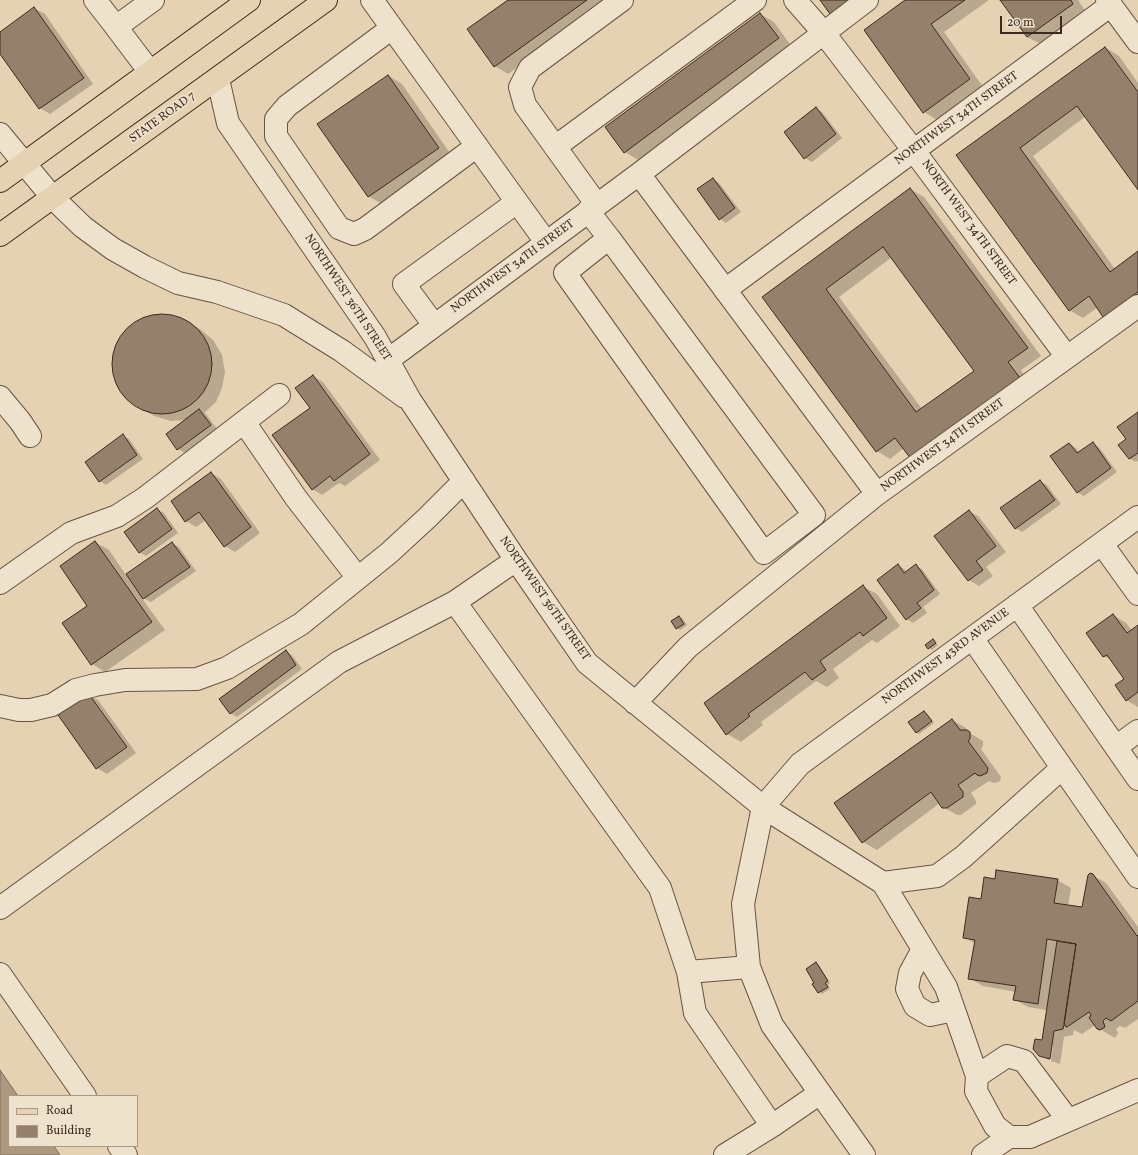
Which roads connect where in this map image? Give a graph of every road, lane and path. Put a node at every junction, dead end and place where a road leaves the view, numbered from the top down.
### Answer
1 (95, 0) edge
2 (153, 0) edge
3 (249, 0) edge
4 (326, 0) edge
5 (372, 0) edge
6 (622, 0) edge
7 (755, 0) edge
8 (795, 0) edge
9 (867, 0) edge
10 (1109, 3) edge
11 (116, 27) junction
12 (392, 28) junction
13 (823, 32) junction
14 (1138, 42) edge
15 (150, 72) junction
16 (218, 78) junction
17 (0, 134) edge
18 (477, 146) junction
19 (555, 147) junction
20 (914, 151) junction
21 (24, 164) junction
22 (639, 174) junction
23 (0, 181) edge
24 (53, 198) junction
25 (517, 202) junction
26 (592, 208) junction
27 (0, 235) edge
28 (609, 238) junction
29 (546, 242) junction
30 (725, 290) junction
31 (1138, 306) edge
32 (434, 325) junction
33 (1067, 357) junction
34 (388, 360) junction
35 (279, 395) dead end
36 (0, 397) edge
37 (410, 400) junction
38 (244, 422) junction
39 (30, 436) dead end
40 (464, 481) junction
41 (877, 494) junction
42 (1138, 517) edge
43 (1102, 544) junction
44 (516, 560) junction
45 (358, 578) junction
46 (0, 583) edge
47 (1138, 594) edge
48 (455, 602) junction
49 (1017, 605) junction
50 (972, 638) junction
51 (635, 703) junction
52 (0, 706) edge
53 (1138, 731) edge
54 (1116, 747) junction
55 (1062, 768) junction
56 (1138, 779) edge
57 (763, 808) junction
58 (1138, 877) edge
59 (883, 883) junction
60 (0, 908) edge
61 (923, 949) junction
62 (749, 967) junction
63 (688, 972) junction
64 (0, 974) edge
65 (954, 1010) junction
66 (977, 1076) junction
67 (1138, 1090) edge
68 (820, 1093) junction
69 (84, 1095) edge
70 (1068, 1120) junction
71 (772, 1126) junction
72 (1009, 1137) junction
73 (120, 1147) edge
74 (126, 1155) edge
75 (725, 1155) edge
76 (864, 1155) edge
77 (983, 1155) edge

1 - 11 street
2 - 11 street
3 - 15 main road
4 - 16 main road, STATE ROAD 7
5 - 12 street
6 - 19 street
7 - 19 street
8 - 13 street
9 - 13 street, NORTHWEST 34TH STREET
10 - 14 street, NORTHWEST 34TH STREET
10 - 20 street, NORTHWEST 34TH STREET
11 - 15 street
12 - 18 street
12 - 18 street
13 - 20 street, NORTH WEST 34TH STREET
13 - 22 street, NORTHWEST 34TH STREET
15 - 21 main road
16 - 24 main road, STATE ROAD 7
16 - 34 street, NORTHWEST 36TH STREET
17 - 21 street
18 - 25 street
19 - 26 street
20 - 30 street, NORTHWEST 34TH STREET
20 - 33 street, NORTH WEST 34TH STREET
21 - 23 main road
21 - 24 street
22 - 26 street, NORTHWEST 34TH STREET
22 - 30 street, NORTHWEST 34TH STREET
24 - 27 main road, STATE ROAD 7
24 - 37 street
25 - 29 street
25 - 32 street
26 - 28 street
26 - 29 street, NORTHWEST 34TH STREET
28 - 28 street
29 - 32 street, NORTHWEST 34TH STREET
30 - 41 street, NORTHWEST 34TH STREET
31 - 33 street, NORTHWEST 34TH STREET
32 - 34 street, NORTHWEST 34TH STREET
33 - 41 street, NORTHWEST 34TH STREET
34 - 37 street, NORTHWEST 36TH STREET
35 - 38 street
36 - 39 street
37 - 40 street, NORTHWEST 36TH STREET
38 - 45 street
38 - 46 street
40 - 44 street, NORTHWEST 36TH STREET
40 - 45 street
41 - 51 street
42 - 43 street, NORTHWEST 43RD AVENUE
43 - 47 street
43 - 49 street, NORTHWEST 43RD AVENUE
44 - 48 street
44 - 51 street, NORTHWEST 36TH STREET
45 - 52 street
48 - 60 street
48 - 63 street
49 - 50 street, NORTHWEST 43RD AVENUE
49 - 54 street
50 - 55 street
50 - 57 street, NORTHWEST 43RD AVENUE
51 - 57 street, NORTHWEST 36TH STREET
53 - 54 street
54 - 56 street
55 - 58 street
55 - 59 street
57 - 59 street, NORTHWEST 36TH STREET
57 - 62 street
59 - 61 street
61 - 65 street
61 - 65 street
62 - 63 street
62 - 68 street
63 - 71 street
64 - 69 street
65 - 66 street
66 - 70 street
66 - 72 street
67 - 70 street
68 - 71 street
68 - 76 street
70 - 72 street
71 - 75 street
72 - 77 street
73 - 74 street

